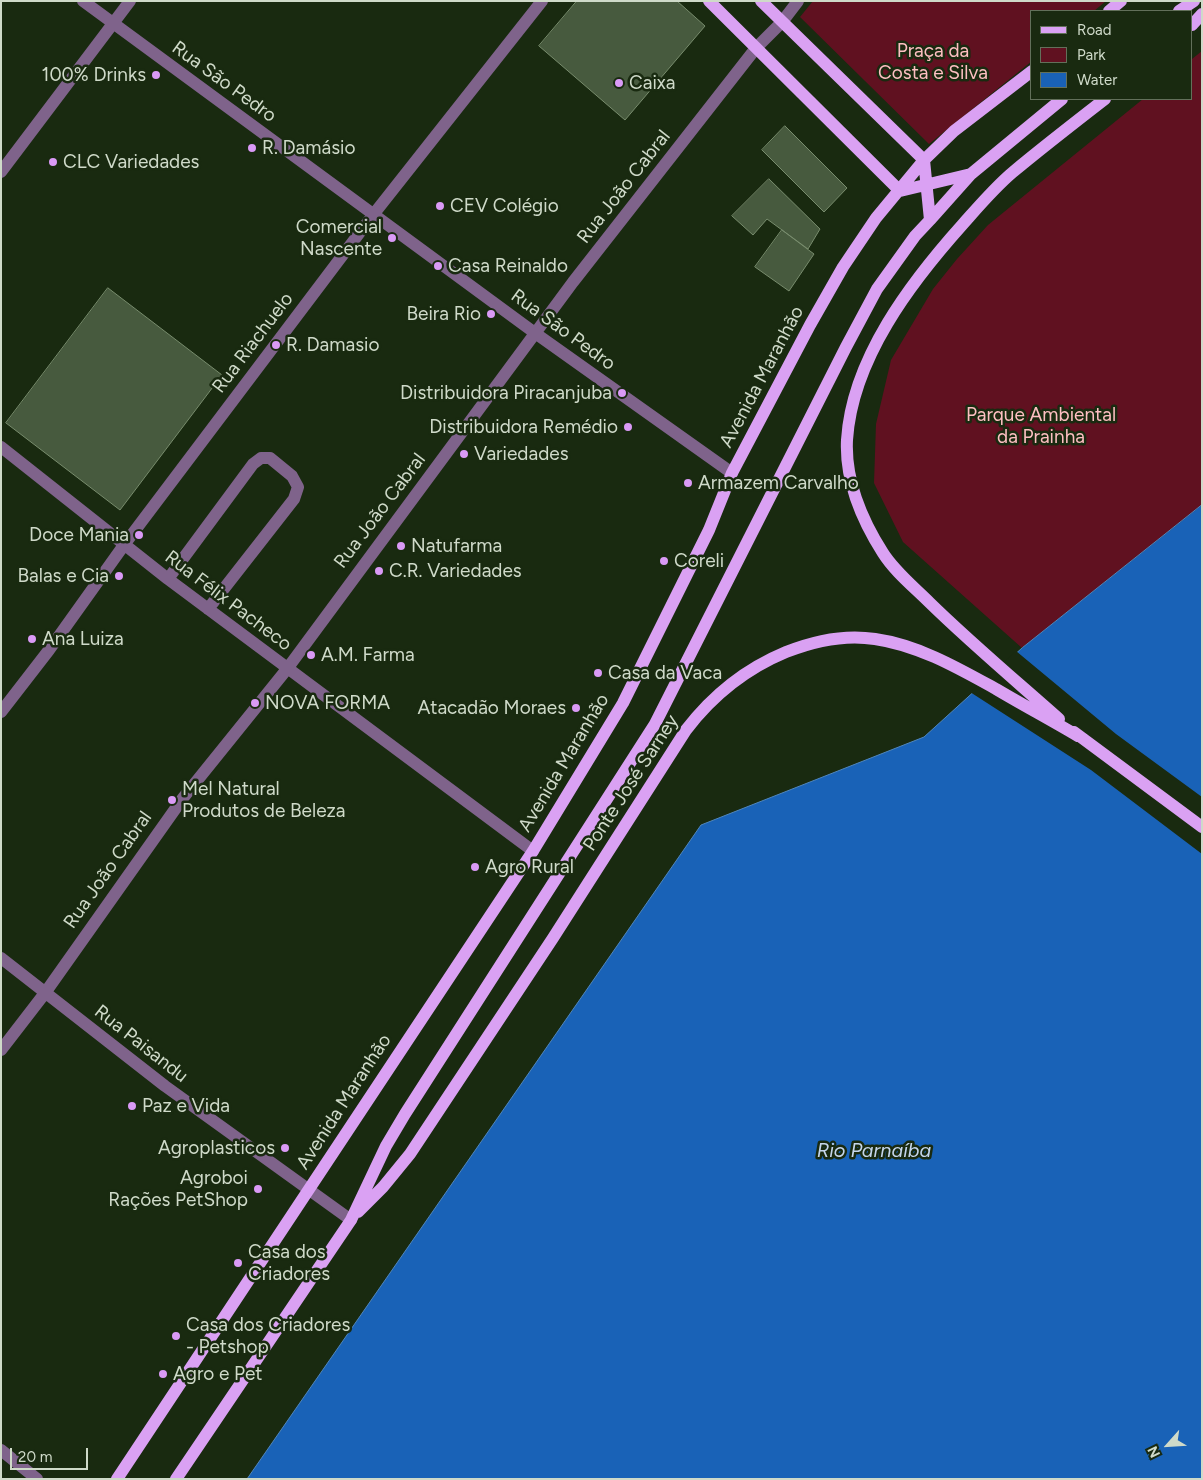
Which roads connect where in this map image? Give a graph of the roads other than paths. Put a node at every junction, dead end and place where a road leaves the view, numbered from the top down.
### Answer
1 (83, 1) edge
2 (130, 1) edge
3 (542, 1) edge
4 (709, 1) edge
5 (760, 1) edge
6 (798, 1) edge
7 (1121, 1) edge
8 (1194, 1) edge
9 (1109, 10) edge
10 (1180, 10) edge
11 (1202, 14) edge
12 (782, 22) junction
13 (113, 23) junction
14 (1193, 24) edge
15 (756, 48) junction
16 (1030, 73) edge
17 (1061, 100) edge
18 (1103, 100) edge
19 (924, 160) junction
20 (1, 172) edge
21 (971, 174) junction
22 (926, 185) junction
23 (900, 190) junction
24 (373, 215) junction
25 (930, 220) junction
26 (535, 333) junction
27 (1, 447) edge
28 (732, 473) junction
29 (124, 545) junction
30 (168, 579) junction
31 (208, 609) junction
32 (287, 669) junction
33 (1, 712) edge
34 (1078, 736) junction
35 (1202, 827) edge
36 (533, 851) junction
37 (1, 958) edge
38 (45, 993) junction
39 (1, 1050) edge
40 (309, 1190) junction
41 (351, 1220) junction
42 (1, 1450) edge
43 (36, 1479) edge
44 (116, 1479) edge
45 (176, 1479) edge

1 - 13 street, Rua São Pedro
2 - 13 street
3 - 24 street, Rua Riachuelo
4 - 15 main road
5 - 12 main road
6 - 12 street, Rua João Cabral
7 - 9 main road
8 - 10 main road
11 - 14 main road
12 - 15 street, Rua João Cabral
12 - 19 main road
13 - 20 street
13 - 24 street, Rua São Pedro
15 - 23 main road
15 - 26 street, Rua João Cabral
16 - 19 main road, Avenida Maranhão
17 - 21 main road
18 - 34 main road, Ponte José Sarney
19 - 22 main road
19 - 23 main road, Avenida Maranhão
21 - 22 main road
21 - 25 main road
22 - 23 main road
22 - 25 main road
23 - 28 main road, Avenida Maranhão
24 - 26 street, Rua São Pedro
24 - 29 street, Rua Riachuelo
25 - 41 main road
26 - 28 street, Rua São Pedro
26 - 32 street, Rua João Cabral
27 - 29 street, Rua Félix Pacheco
28 - 36 main road, Avenida Maranhão
29 - 30 street, Rua Félix Pacheco
29 - 33 street, Rua Riachuelo
30 - 31 street, Rua Félix Pacheco
30 - 31 street
31 - 32 street, Rua Félix Pacheco
32 - 36 street, Rua Félix Pacheco
32 - 38 street, Rua João Cabral
34 - 35 main road, Ponte José Sarney
34 - 41 main road, Ponte José Sarney
36 - 40 main road, Avenida Maranhão
37 - 38 street, Rua Paisandu
38 - 39 street, Rua João Cabral
38 - 40 street, Rua Paisandu
40 - 41 street, Rua Paisandu
40 - 44 main road, Avenida Maranhão
41 - 45 main road
42 - 43 street

